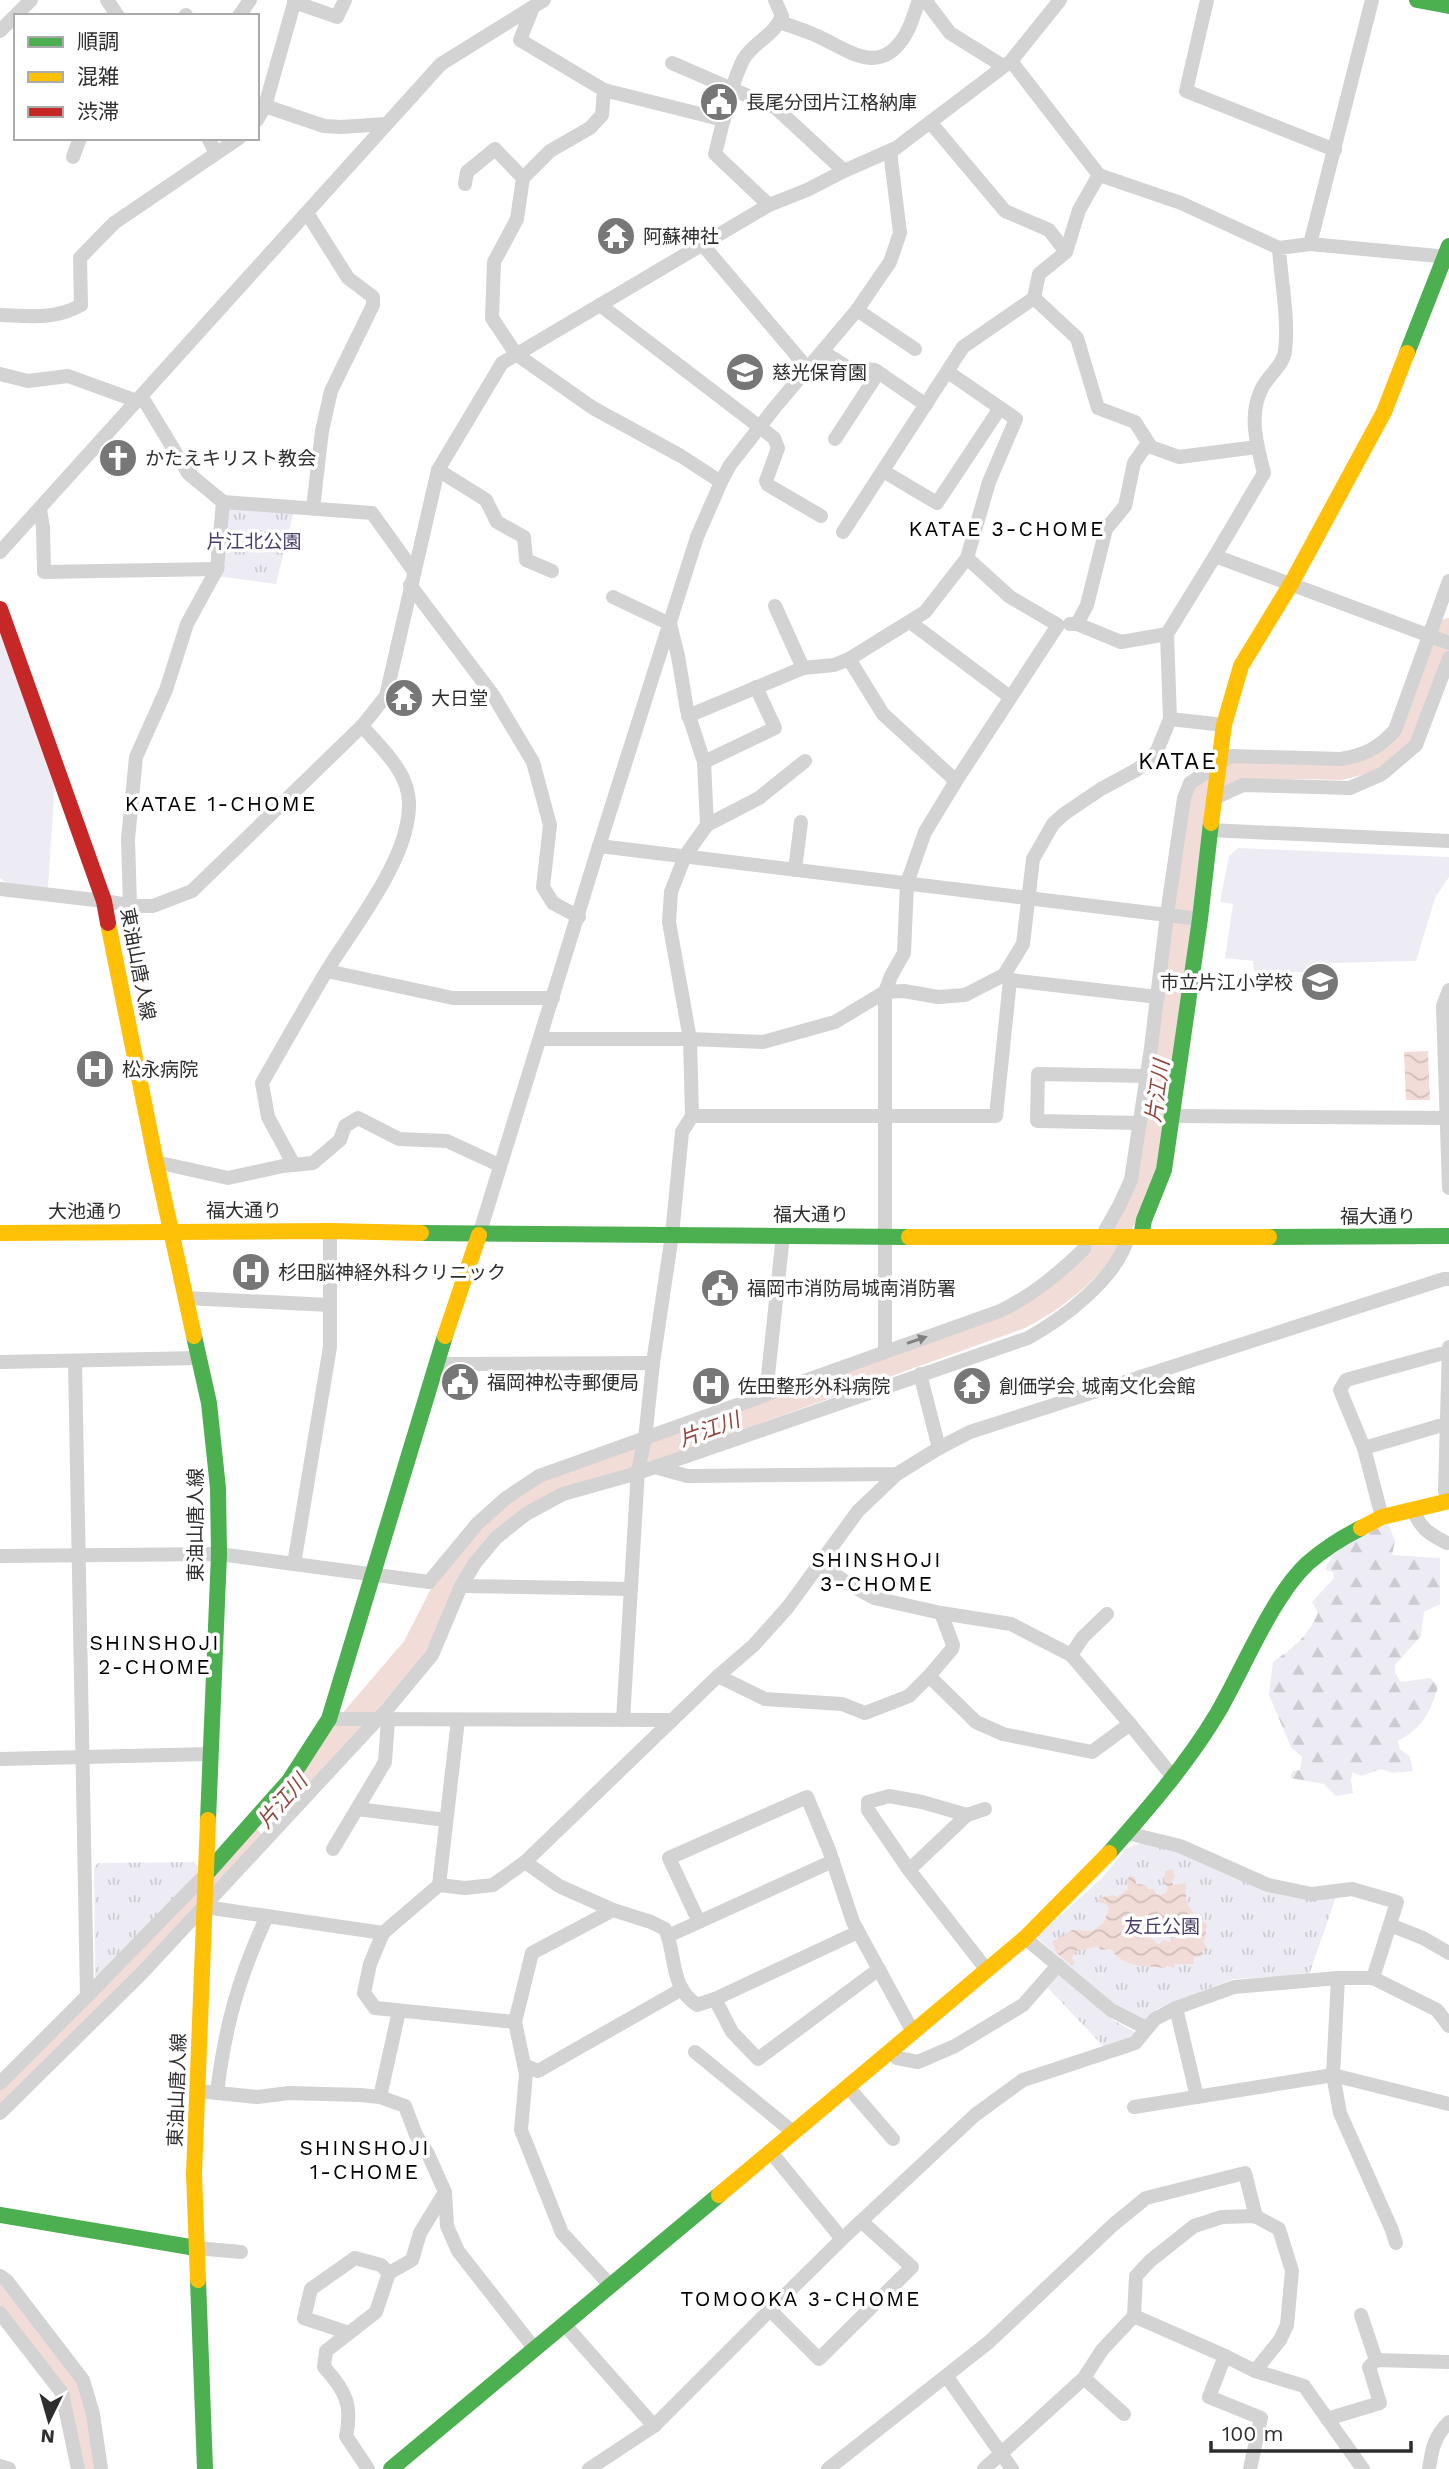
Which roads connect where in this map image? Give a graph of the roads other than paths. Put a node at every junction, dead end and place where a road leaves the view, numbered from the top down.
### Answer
1 (31, 0) edge
2 (345, 0) edge
3 (775, 0) edge
4 (919, 0) edge
5 (925, 0) edge
6 (1060, 0) edge
7 (1207, 0) edge
8 (1372, 0) edge
9 (1418, 0) edge
10 (294, 1) edge
11 (538, 3) edge
12 (1449, 6) edge
13 (17, 14) edge
14 (14, 17) edge
15 (779, 22) junction
16 (0, 31) edge
17 (672, 63) dead end
18 (1007, 63) junction
19 (604, 90) junction
20 (733, 90) junction
21 (265, 106) junction
22 (259, 116) edge
23 (724, 120) junction
24 (930, 122) junction
25 (386, 124) junction
26 (79, 140) edge
27 (209, 140) edge
28 (236, 140) edge
29 (890, 150) junction
30 (1335, 150) junction
31 (216, 153) junction
32 (73, 157) dead end
33 (844, 171) junction
34 (1099, 175) junction
35 (523, 178) junction
36 (465, 184) dead end
37 (769, 205) junction
38 (307, 213) junction
39 (702, 244) junction
40 (1310, 244) junction
41 (1279, 248) junction
42 (1066, 252) junction
43 (1448, 253) edge
44 (1034, 298) junction
45 (600, 304) junction
46 (858, 310) junction
47 (0, 315) edge
48 (915, 349) dead end
49 (823, 352) junction
50 (516, 354) junction
51 (808, 369) junction
52 (948, 372) junction
53 (878, 373) junction
54 (0, 374) edge
55 (140, 399) junction
56 (926, 405) junction
57 (1000, 408) junction
58 (760, 426) junction
59 (835, 439) dead end
60 (1148, 443) junction
61 (1257, 447) junction
62 (438, 470) junction
63 (883, 471) junction
64 (721, 482) junction
65 (223, 502) junction
66 (313, 508) junction
67 (40, 510) junction
68 (821, 516) dead end
69 (843, 532) dead end
70 (0, 552) edge
71 (1215, 556) junction
72 (967, 558) junction
73 (217, 569) junction
74 (552, 571) dead end
75 (412, 577) junction
76 (1449, 581) edge
77 (1291, 584) junction
78 (613, 597) dead end
79 (775, 606) dead end
80 (0, 609) edge
81 (910, 622) junction
82 (670, 624) junction
83 (1077, 624) junction
84 (1058, 625) junction
85 (1167, 634) junction
86 (1430, 635) junction
87 (1449, 643) edge
88 (1449, 658) edge
89 (849, 659) junction
90 (803, 668) junction
91 (756, 687) junction
92 (1010, 697) junction
93 (688, 716) junction
94 (1170, 719) junction
95 (1224, 725) junction
96 (362, 726) junction
97 (805, 761) dead end
98 (704, 762) junction
99 (1219, 765) junction
100 (956, 780) junction
101 (1213, 796) junction
102 (801, 822) dead end
103 (707, 825) junction
104 (1209, 830) junction
105 (1449, 841) edge
106 (600, 846) junction
107 (685, 856) junction
108 (795, 870) junction
109 (907, 883) junction
110 (0, 889) edge
111 (1028, 899) junction
112 (104, 901) junction
113 (130, 906) junction
114 (1169, 915) junction
115 (579, 917) junction
116 (1197, 918) junction
117 (327, 971) junction
118 (1007, 978) junction
119 (1449, 990) edge
120 (885, 992) junction
121 (1158, 997) junction
122 (553, 998) junction
123 (1446, 1007) edge
124 (540, 1039) junction
125 (690, 1040) junction
126 (1147, 1076) junction
127 (692, 1116) junction
128 (885, 1116) junction
129 (1173, 1116) junction
130 (1447, 1118) edge
131 (1140, 1123) junction
132 (156, 1162) junction
133 (294, 1165) junction
134 (499, 1165) junction
135 (1449, 1188) edge
136 (173, 1231) junction
137 (330, 1231) junction
138 (0, 1233) edge
139 (479, 1235) junction
140 (672, 1235) junction
141 (783, 1235) junction
142 (886, 1235) junction
143 (1449, 1236) edge
144 (1135, 1237) junction
145 (1093, 1238) junction
146 (1449, 1279) edge
147 (186, 1298) junction
148 (330, 1305) junction
149 (1449, 1347) edge
150 (886, 1351) junction
151 (1449, 1354) edge
152 (199, 1357) junction
153 (0, 1362) edge
154 (75, 1362) junction
155 (653, 1363) junction
156 (436, 1364) junction
157 (920, 1374) junction
158 (766, 1394) junction
159 (1447, 1427) junction
160 (644, 1443) junction
161 (939, 1448) junction
162 (1364, 1448) junction
163 (655, 1467) junction
164 (638, 1471) junction
165 (897, 1474) junction
166 (1448, 1501) edge
167 (1413, 1510) junction
168 (1382, 1517) junction
169 (1447, 1543) dead end
170 (219, 1554) junction
171 (78, 1555) junction
172 (0, 1556) edge
173 (819, 1563) junction
174 (294, 1564) junction
175 (373, 1574) junction
176 (461, 1586) junction
177 (631, 1589) junction
178 (942, 1613) junction
179 (1107, 1614) dead end
180 (1071, 1655) junction
181 (718, 1676) junction
182 (929, 1676) junction
183 (336, 1720) junction
184 (377, 1720) junction
185 (458, 1720) junction
186 (623, 1720) junction
187 (672, 1720) junction
188 (1130, 1724) junction
189 (210, 1754) junction
190 (83, 1756) junction
191 (0, 1759) edge
192 (1171, 1776) junction
193 (357, 1809) junction
194 (985, 1809) dead end
195 (967, 1815) junction
196 (446, 1820) junction
197 (1127, 1833) junction
198 (333, 1849) dead end
199 (833, 1861) junction
200 (525, 1862) junction
201 (909, 1870) junction
202 (208, 1874) junction
203 (439, 1885) junction
204 (205, 1903) junction
205 (613, 1910) junction
206 (267, 1916) junction
207 (699, 1923) junction
208 (1390, 1925) junction
209 (858, 1932) junction
210 (383, 1933) junction
211 (668, 1936) junction
212 (1025, 1938) junction
213 (1449, 1953) edge
214 (1058, 1965) junction
215 (879, 1969) junction
216 (986, 1969) junction
217 (1338, 1978) junction
218 (1373, 1978) junction
219 (682, 1989) junction
220 (87, 1996) junction
221 (715, 1999) junction
222 (1176, 2008) junction
223 (399, 2011) junction
224 (515, 2022) junction
225 (1449, 2026) edge
226 (1146, 2028) junction
227 (913, 2032) junction
228 (695, 2052) dead end
229 (890, 2053) junction
230 (524, 2065) junction
231 (1333, 2075) junction
232 (0, 2083) edge
233 (848, 2087) junction
234 (198, 2091) junction
235 (217, 2093) junction
236 (380, 2097) junction
237 (1197, 2097) junction
238 (1449, 2104) edge
239 (1134, 2107) dead end
240 (0, 2113) edge
241 (793, 2132) junction
242 (893, 2139) dead end
243 (769, 2151) junction
244 (445, 2192) junction
245 (0, 2216) edge
246 (1256, 2217) junction
247 (861, 2221) junction
248 (842, 2239) junction
249 (1396, 2243) dead end
250 (196, 2248) junction
251 (241, 2252) dead end
252 (389, 2273) junction
253 (0, 2276) edge
254 (611, 2286) junction
255 (771, 2310) junction
256 (0, 2313) edge
257 (1361, 2315) dead end
258 (1134, 2316) junction
259 (564, 2325) junction
260 (349, 2333) junction
261 (534, 2348) junction
262 (1225, 2356) junction
263 (1376, 2360) junction
264 (1449, 2362) edge
265 (1255, 2371) junction
266 (947, 2377) junction
267 (1084, 2378) junction
268 (1124, 2414) dead end
269 (1327, 2419) junction
270 (1449, 2422) edge
271 (654, 2426) junction
272 (1002, 2455) junction
273 (78, 2469) edge
274 (101, 2469) edge
275 (205, 2469) edge
276 (368, 2469) edge
277 (391, 2469) edge
278 (589, 2469) edge
279 (828, 2469) edge
280 (984, 2469) edge
281 (1012, 2469) edge
282 (1250, 2469) edge
283 (1363, 2469) edge
284 (1429, 2469) edge

1 - 13 street
2 - 10 street
3 - 15 street
4 - 15 street
5 - 18 street
6 - 18 street
7 - 30 street
8 - 30 street
9 - 12 main road
10 - 21 street
11 - 19 street
11 - 25 street
14 - 16 street
15 - 20 street
17 - 20 street
18 - 24 street
18 - 34 street
19 - 23 street
19 - 35 street
20 - 23 street
20 - 33 street
21 - 22 street
21 - 25 street
23 - 37 street
24 - 29 street
24 - 42 street
25 - 38 street
26 - 32 street
27 - 31 street
28 - 31 street
29 - 33 street
29 - 46 street
30 - 40 street
31 - 47 street
33 - 37 street
34 - 41 street
34 - 42 street
35 - 36 street
35 - 50 street
37 - 39 street
38 - 55 street
38 - 66 street
39 - 45 street
39 - 51 street
40 - 41 street
40 - 43 street
41 - 61 street
42 - 44 street
43 - 77 main road
44 - 52 street
44 - 60 street
45 - 50 street
45 - 58 street
46 - 48 street
46 - 49 street
49 - 51 street
49 - 53 street
50 - 62 street
50 - 64 street
51 - 58 street
52 - 56 street
52 - 57 street
53 - 56 street
53 - 59 street
54 - 55 street
55 - 65 street
55 - 67 street
56 - 63 street
57 - 63 street
57 - 72 street
58 - 64 street
58 - 68 street
60 - 61 street
60 - 83 street
61 - 71 street
62 - 74 street
62 - 75 street
63 - 69 street
64 - 82 street
65 - 66 street
65 - 73 street
66 - 75 street
67 - 70 street
67 - 73 street
71 - 77 street
71 - 85 street
72 - 81 street
72 - 84 street
73 - 113 street
75 - 96 street
75 - 115 street
76 - 86 street
77 - 86 street
77 - 95 main road
78 - 82 street
79 - 90 street
80 - 112 main road, 東油山唐人線
81 - 89 street
81 - 92 street
82 - 93 street
82 - 106 street
83 - 84 street
83 - 85 street
84 - 92 street
85 - 94 street
86 - 87 street
86 - 99 street
88 - 101 street
89 - 90 street
89 - 100 street
90 - 91 street
91 - 93 street
91 - 98 street
92 - 100 street
93 - 98 street
94 - 95 street
94 - 111 street
95 - 99 main road
96 - 113 street
96 - 117 street
97 - 103 street
98 - 103 street
99 - 101 main road
99 - 114 street
100 - 109 street
101 - 104 main road
102 - 108 street
103 - 107 street
104 - 105 street
104 - 116 main road
106 - 107 street
106 - 115 street
107 - 108 street
107 - 125 street
108 - 109 street
109 - 111 street
109 - 120 street
110 - 112 street
111 - 114 street
111 - 118 street
112 - 113 street
112 - 132 main road, 東油山唐人線
114 - 116 street
114 - 121 street
115 - 122 street
116 - 129 main road
117 - 122 street
117 - 133 street
118 - 120 street
118 - 121 street
118 - 128 street
119 - 123 street
120 - 125 street
120 - 128 street
121 - 126 street
122 - 124 street
123 - 130 street
124 - 125 street
124 - 134 street
125 - 127 street
126 - 131 street
126 - 131 street
127 - 128 street
127 - 140 street
128 - 142 street
129 - 130 street
129 - 144 main road
130 - 135 street
131 - 145 street
132 - 133 street
132 - 136 main road, 東油山唐人線
133 - 134 street
134 - 139 street
136 - 137 main road, 福大通り
136 - 138 main road, 大池通り
136 - 147 main road, 東油山唐人線
137 - 139 main road, 福大通り
137 - 148 street
139 - 140 main road, 福大通り
139 - 156 main road
140 - 141 main road, 福大通り
140 - 155 street
141 - 142 main road, 福大通り
141 - 158 street
142 - 145 main road, 福大通り
142 - 150 street
143 - 144 main road, 福大通り
144 - 145 main road, 福大通り
144 - 157 street
150 -> 145 street
146 - 161 street
147 - 148 street
147 - 152 main road, 東油山唐人線
148 - 174 street
149 - 151 street
150 - 158 street
151 - 159 street
151 - 162 street
152 - 154 street
152 - 170 main road, 東油山唐人線
153 - 154 street
154 - 171 street
155 - 156 street
155 - 160 street
156 - 175 main road
157 - 161 street
157 - 163 street
158 - 160 street
159 - 162 street
159 - 166 street
160 - 164 street
160 - 175 street
161 - 165 street
162 - 168 street
163 - 164 street
163 - 165 street
164 - 176 street
164 - 177 street
165 - 173 street
166 - 167 main road
167 - 168 main road
167 - 169 street
168 - 192 main road
170 - 171 street
170 - 174 street
170 - 189 main road, 東油山唐人線
171 - 172 street
171 - 190 street
173 - 178 street
173 - 181 street
174 - 175 street
175 - 183 main road
176 - 177 street
176 - 184 street
177 - 186 street
178 - 180 street
178 - 182 street
179 - 180 street
180 - 188 street
181 - 182 street
181 - 187 street
182 - 188 street
183 - 184 street
183 - 202 main road
184 - 185 street
184 - 193 street
184 - 204 street
185 - 186 street
185 - 196 street
186 - 187 street
187 - 200 street
188 - 192 street
189 - 190 street
189 - 202 main road, 東油山唐人線
190 - 191 street
190 - 220 street
192 - 197 main road
193 - 196 street
193 - 198 street
194 - 195 street
195 - 201 street
195 - 201 street
196 - 203 street
197 - 208 street
197 - 212 main road
199 - 207 street
199 - 207 street
199 - 209 street
200 - 203 street
200 - 205 street
201 - 216 street
202 - 204 main road, 東油山唐人線
202 - 220 street
203 - 210 street
204 - 206 street
204 - 234 main road, 東油山唐人線
204 - 240 street
205 - 211 street
205 - 224 street
206 - 210 street
206 - 235 street
207 - 211 street
208 - 213 street
208 - 218 street
209 - 215 street
209 - 221 street
210 - 223 street
211 - 219 street
212 - 214 street
212 - 216 main road
214 - 226 street
214 - 229 street
215 - 221 street
215 - 227 street
216 - 227 main road
217 - 218 street
217 - 222 street
217 - 231 street
218 - 225 street
219 - 221 street
219 - 230 street
220 - 232 street
222 - 226 street
222 - 237 street
223 - 224 street
223 - 236 street
224 - 230 street
226 - 247 street
227 - 229 main road
228 - 241 street
229 - 233 main road
230 - 254 street
231 - 237 street
231 - 238 street
231 - 249 street
233 - 241 main road
233 - 242 street
234 - 235 street
234 - 250 main road, 東油山唐人線
235 - 236 street
236 - 244 street
237 - 239 street
241 - 243 main road
243 - 248 street
243 - 254 main road
244 - 252 street
244 - 261 street
245 - 250 main road
246 - 258 street
246 - 265 street
246 - 266 street
247 - 248 street
247 - 255 street
248 - 255 street
250 - 251 street
250 - 275 main road, 東油山唐人線
252 - 260 street
252 - 260 street
253 - 274 street
254 - 259 main road
255 - 271 street
256 - 273 street
257 - 263 street
258 - 262 street
258 - 267 street
259 - 261 main road
259 - 271 street
260 - 276 street
261 - 277 main road
262 - 265 street
262 - 282 street
263 - 264 street
263 - 269 street
265 - 269 street
266 - 272 street
266 - 279 street
267 - 268 street
267 - 272 street
269 - 283 street
270 - 284 street
271 - 278 street
272 - 280 street
272 - 281 street

